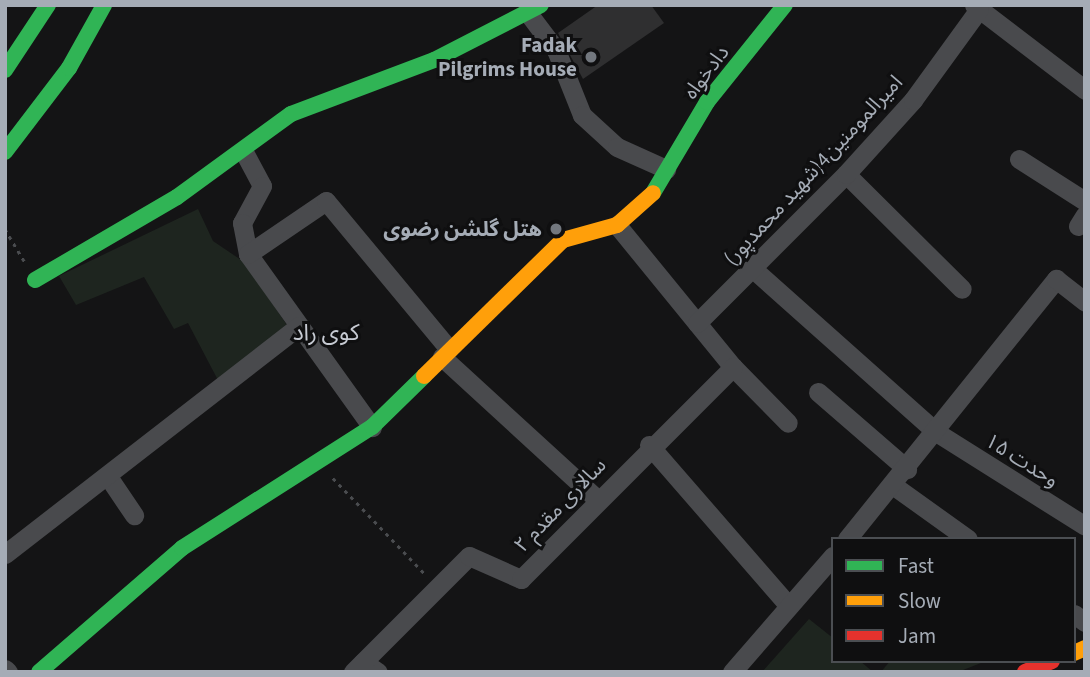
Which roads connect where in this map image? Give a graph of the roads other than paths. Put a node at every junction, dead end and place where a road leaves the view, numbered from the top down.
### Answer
1 (48, 5) edge
2 (104, 5) edge
3 (785, 5) edge
4 (976, 7) edge
5 (534, 9) edge
6 (5, 70) edge
7 (1085, 90) edge
8 (5, 152) edge
9 (244, 152) junction
10 (1019, 159) dead end
11 (667, 169) junction
12 (846, 174) junction
13 (1085, 201) edge
14 (617, 225) junction
15 (248, 254) junction
16 (752, 268) junction
17 (35, 280) road end
18 (962, 289) dead end
19 (1085, 302) edge
20 (697, 323) junction
21 (299, 326) junction
22 (445, 353) junction
23 (733, 367) junction
24 (818, 392) dead end
25 (788, 423) dead end
26 (372, 427) junction
27 (936, 432) junction
28 (649, 445) junction
29 (907, 469) junction
30 (108, 478) junction
31 (894, 486) junction
32 (597, 499) junction
33 (134, 515) dead end
34 (1085, 526) edge
35 (849, 537) edge
36 (965, 537) edge
37 (5, 554) edge
38 (831, 558) edge
39 (789, 606) junction
40 (1047, 663) edge
41 (365, 668) edge
42 (39, 672) edge
43 (732, 672) edge
44 (1025, 672) edge

1 - 6 street
2 - 8 street
3 - 11 street, دادخواه
4 - 7 street
4 - 12 street, امیرالمومنین4(شهید محمدپور)
5 - 9 street
5 - 11 street
9 - 15 street
9 - 17 street
10 - 13 street
11 - 14 street, دادخواه
12 - 16 street, امیرالمومنین4(شهید محمدپور)
12 - 18 street
14 - 20 street
14 - 22 street
15 - 21 street
15 - 22 street
16 - 20 street, امیرالمومنین4(شهید محمدپور)
16 - 27 street, وحدت ۱۵
19 - 27 street
20 - 23 street
21 - 26 street
21 - 30 street
22 - 26 street
22 - 32 street
23 - 25 street
23 - 28 street, سالاری مقدم ۲
24 - 29 street
26 - 42 street
27 - 29 street
27 - 34 street, وحدت ۱۵
28 - 32 street, سالاری مقدم ۲
28 - 39 street
29 - 31 street
30 - 33 street
30 - 37 street
31 - 35 street
31 - 36 street
32 - 41 street, سالاری مقدم ۲
38 - 39 street
39 - 43 street
40 - 44 street

